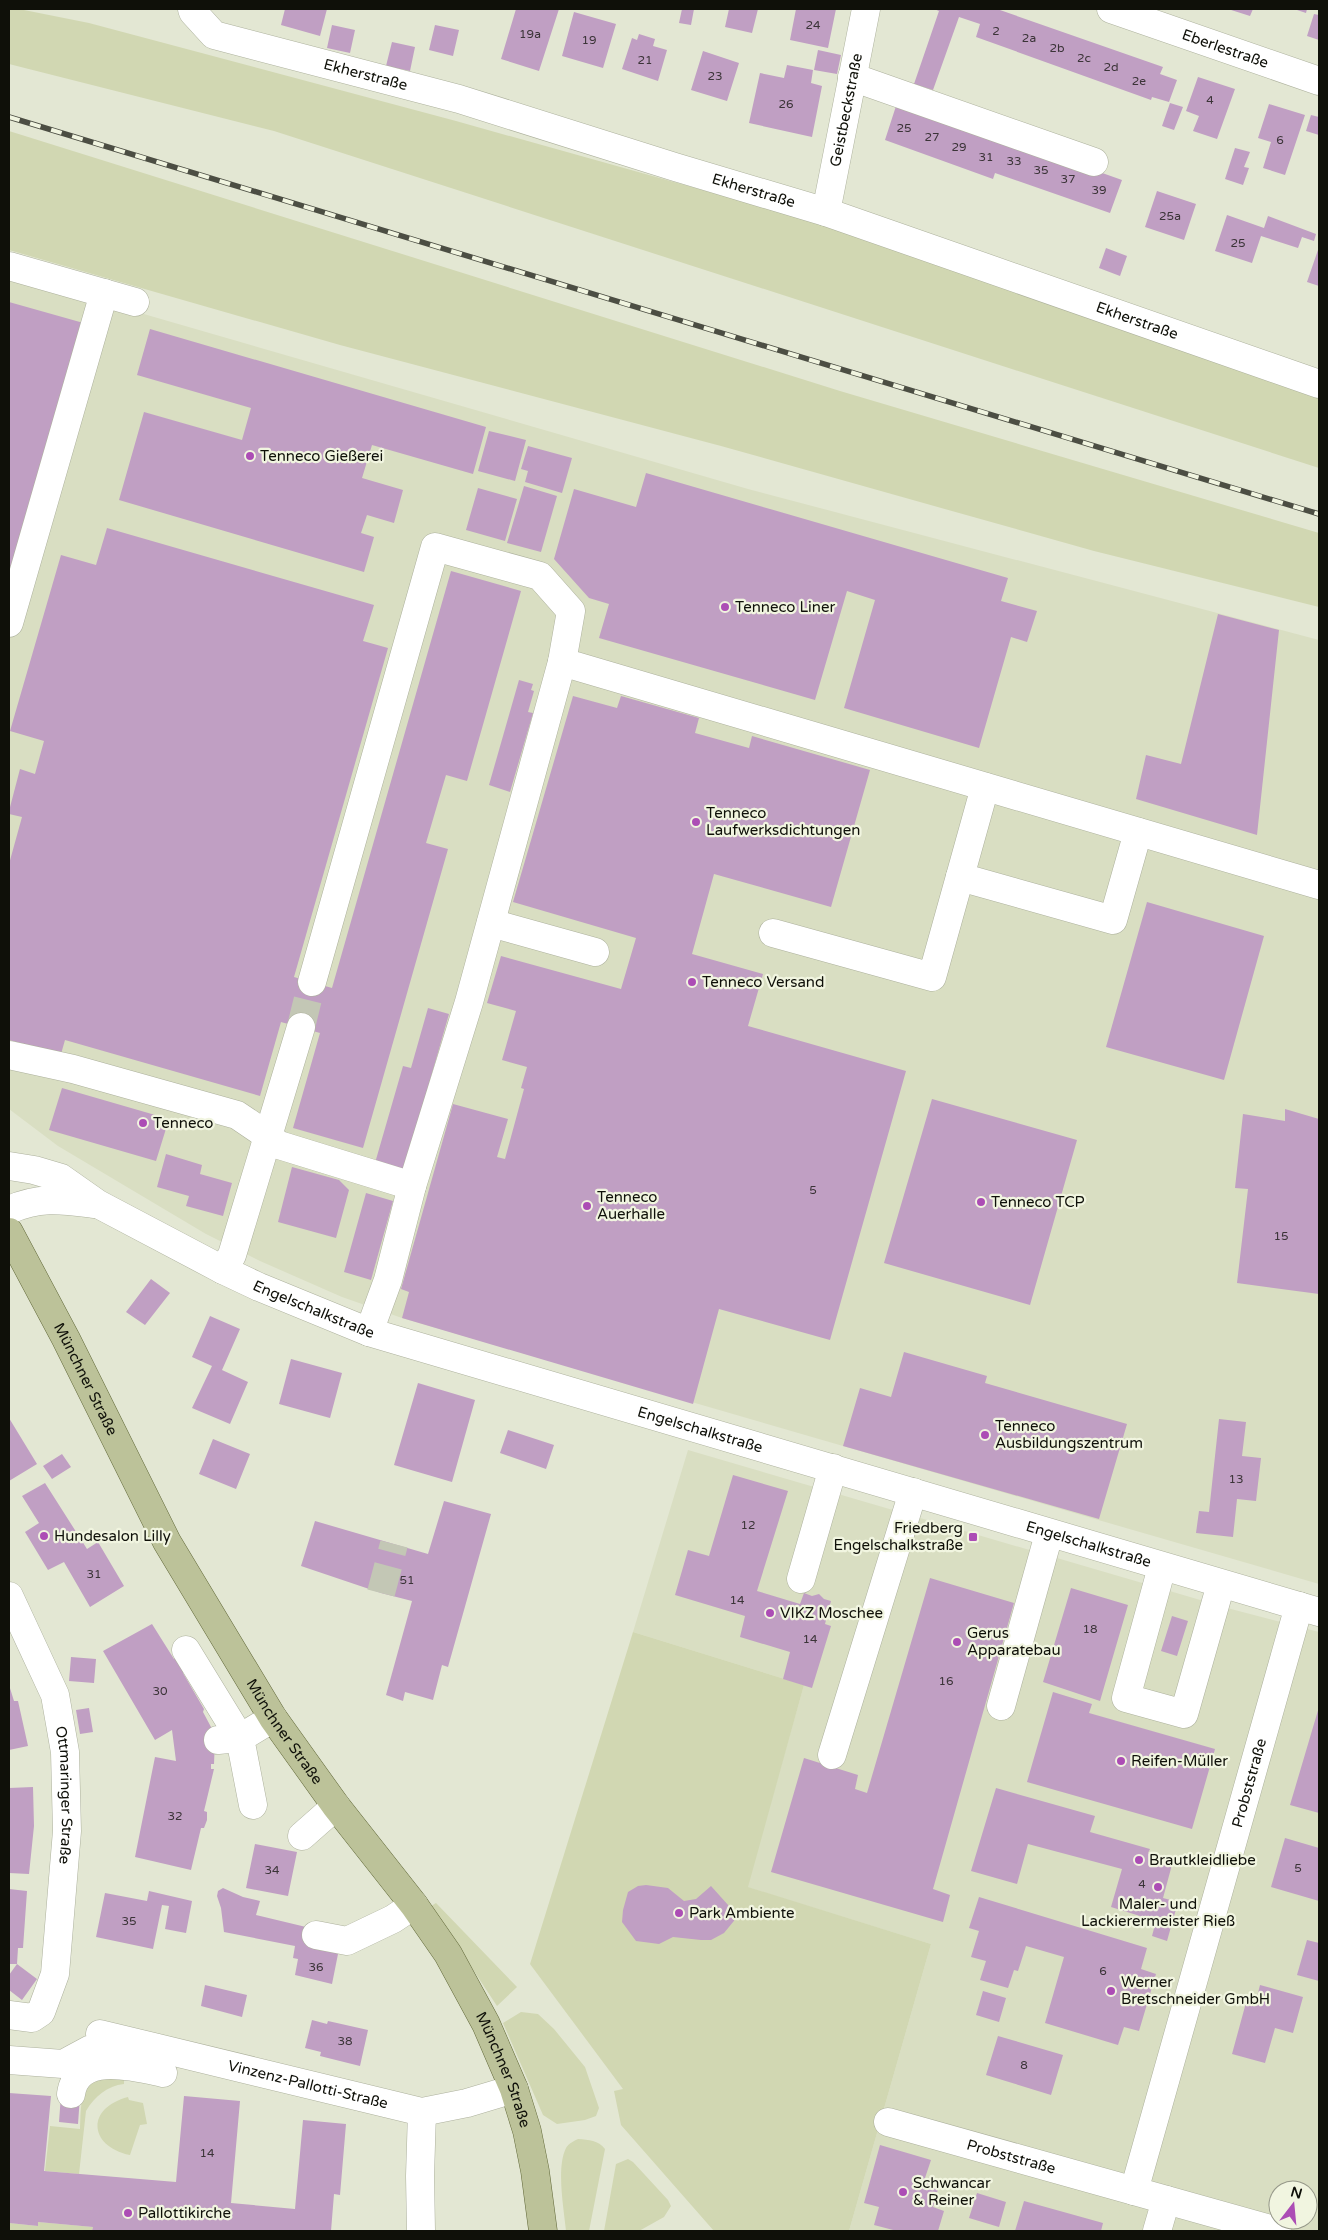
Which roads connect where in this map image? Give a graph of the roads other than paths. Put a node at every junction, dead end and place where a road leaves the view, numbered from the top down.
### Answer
1 (192, 9) edge
2 (866, 9) edge
3 (1125, 11) edge
4 (852, 77) junction
5 (1319, 81) edge
6 (1094, 162) dead end
7 (826, 212) junction
8 (9, 266) edge
9 (104, 293) junction
10 (135, 302) dead end
11 (1319, 384) edge
12 (9, 623) edge
13 (562, 662) junction
14 (985, 787) junction
15 (1138, 832) junction
16 (960, 877) junction
17 (1319, 885) edge
18 (491, 922) junction
19 (773, 933) dead end
20 (595, 952) dead end
21 (312, 982) tunnel mouth
22 (301, 1027) tunnel mouth
23 (9, 1055) edge
24 (268, 1136) junction
25 (9, 1166) edge
26 (412, 1186) junction
27 (98, 1204) junction
28 (9, 1210) edge
29 (9, 1232) edge
30 (223, 1270) junction
31 (369, 1332) junction
32 (833, 1468) junction
33 (913, 1492) junction
34 (1049, 1534) junction
35 (1162, 1567) junction
36 (801, 1579) dead end
37 (1221, 1584) junction
38 (9, 1596) edge
39 (1309, 1609) edge
40 (186, 1650) dead end
41 (1000, 1706) dead end
42 (273, 1718) junction
43 (229, 1739) junction
44 (832, 1755) dead end
45 (252, 1805) dead end
46 (336, 1806) junction
47 (302, 1836) dead end
48 (414, 1906) junction
49 (316, 1935) dead end
50 (9, 2015) edge
51 (100, 2034) dead end
52 (9, 2060) edge
53 (164, 2062) junction
54 (514, 2089) junction
55 (71, 2094) dead end
56 (422, 2112) junction
57 (888, 2122) dead end
58 (1134, 2191) junction
59 (1166, 2200) junction
60 (1266, 2230) edge
61 (422, 2231) edge
62 (544, 2231) edge
63 (1157, 2231) edge

1 - 7 street, Ekherstraße
2 - 4 street, Geistbeckstraße
3 - 5 street, Eberlestraße
4 - 6 street
4 - 7 street, Geistbeckstraße
7 - 11 street, Ekherstraße
8 - 9 street
9 - 10 street
9 - 12 street
13 - 14 street
13 - 18 street
13 - 21 street
14 - 15 street
14 - 16 street
15 - 16 street
15 - 17 street
16 - 19 street
18 - 20 street
18 - 26 street
22 - 24 street
23 - 24 street
24 - 26 street
24 - 30 street
25 - 27 street, Engelschalkstraße
26 - 31 street
27 - 28 street, Engelschalkstraße
27 - 30 street, Engelschalkstraße
29 - 42 main road, Münchner Straße
30 - 31 street, Engelschalkstraße
31 - 32 street, Engelschalkstraße
32 - 33 street, Engelschalkstraße
32 - 36 street
33 - 34 street, Engelschalkstraße
33 - 44 street
34 - 35 street, Engelschalkstraße
34 - 41 street
35 - 37 street, Engelschalkstraße
35 - 37 street
37 - 39 street, Engelschalkstraße
38 - 50 street, Ottmaringer Straße
39 - 58 street, Probststraße
40 - 43 street
42 - 43 street
42 - 46 main road, Münchner Straße
43 - 45 street
46 - 47 street
46 - 48 main road, Münchner Straße
48 - 49 street
48 - 54 main road, Münchner Straße
51 - 53 street, Vinzenz-Pallotti-Straße
52 - 53 street
53 - 55 street
53 - 56 street, Vinzenz-Pallotti-Straße
54 - 56 street, Vinzenz-Pallotti-Straße
54 - 62 main road, Münchner Straße
56 - 61 street
57 - 58 street, Probststraße
58 - 59 street, Probststraße
59 - 60 street, Probststraße
59 - 63 street

